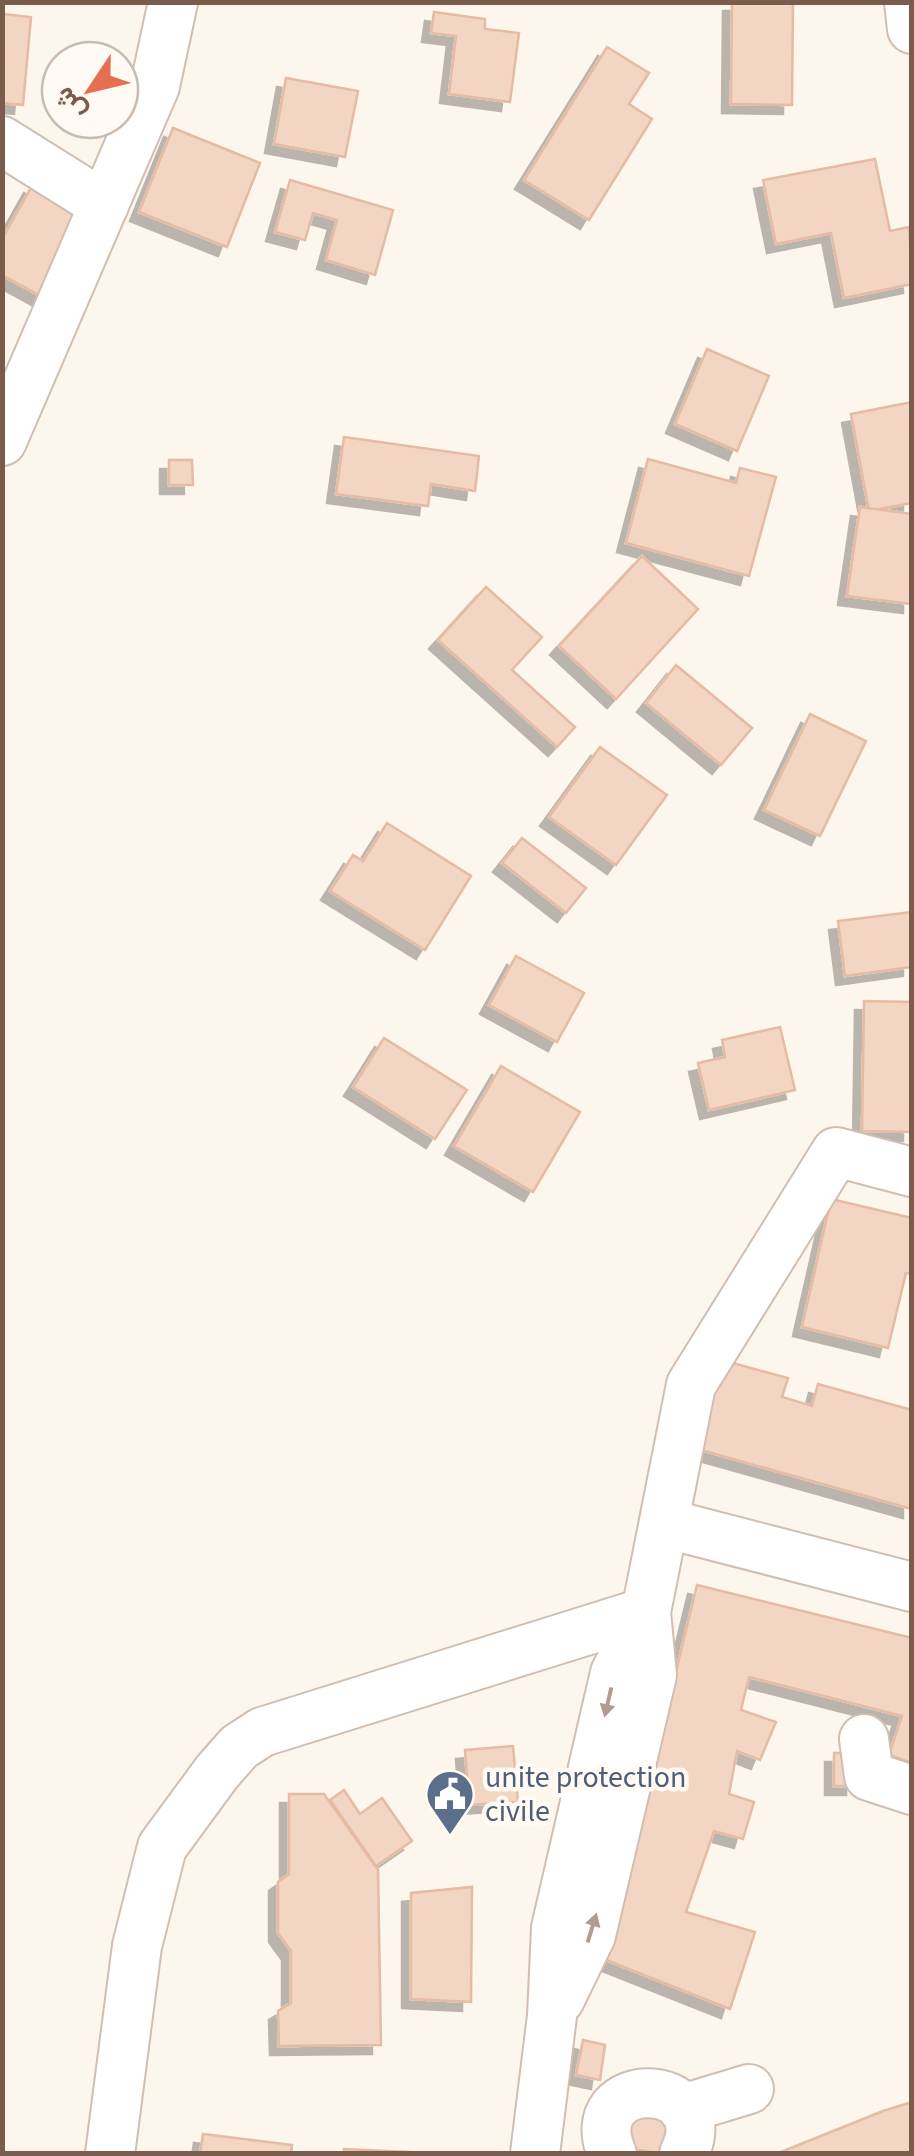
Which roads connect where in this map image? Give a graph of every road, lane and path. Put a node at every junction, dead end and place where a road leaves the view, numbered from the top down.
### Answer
1 (173, 2) edge
2 (909, 2) edge
3 (912, 30) edge
4 (2, 141) edge
5 (104, 205) junction
6 (2, 441) edge
7 (912, 1172) edge
8 (664, 1523) junction
9 (912, 1587) edge
10 (646, 1612) junction
11 (864, 1739) dead end
12 (912, 1790) edge
13 (750, 2090) dead end
14 (684, 2131) edge
15 (110, 2154) edge
16 (535, 2154) edge
17 (612, 2154) edge

1 - 5 street
2 - 3 street
4 - 5 street
5 - 6 street
7 - 8 street
8 - 9 street
8 - 10 street
10 - 15 street
10 - 16 street
11 - 12 street
13 - 14 street
14 - 17 street

